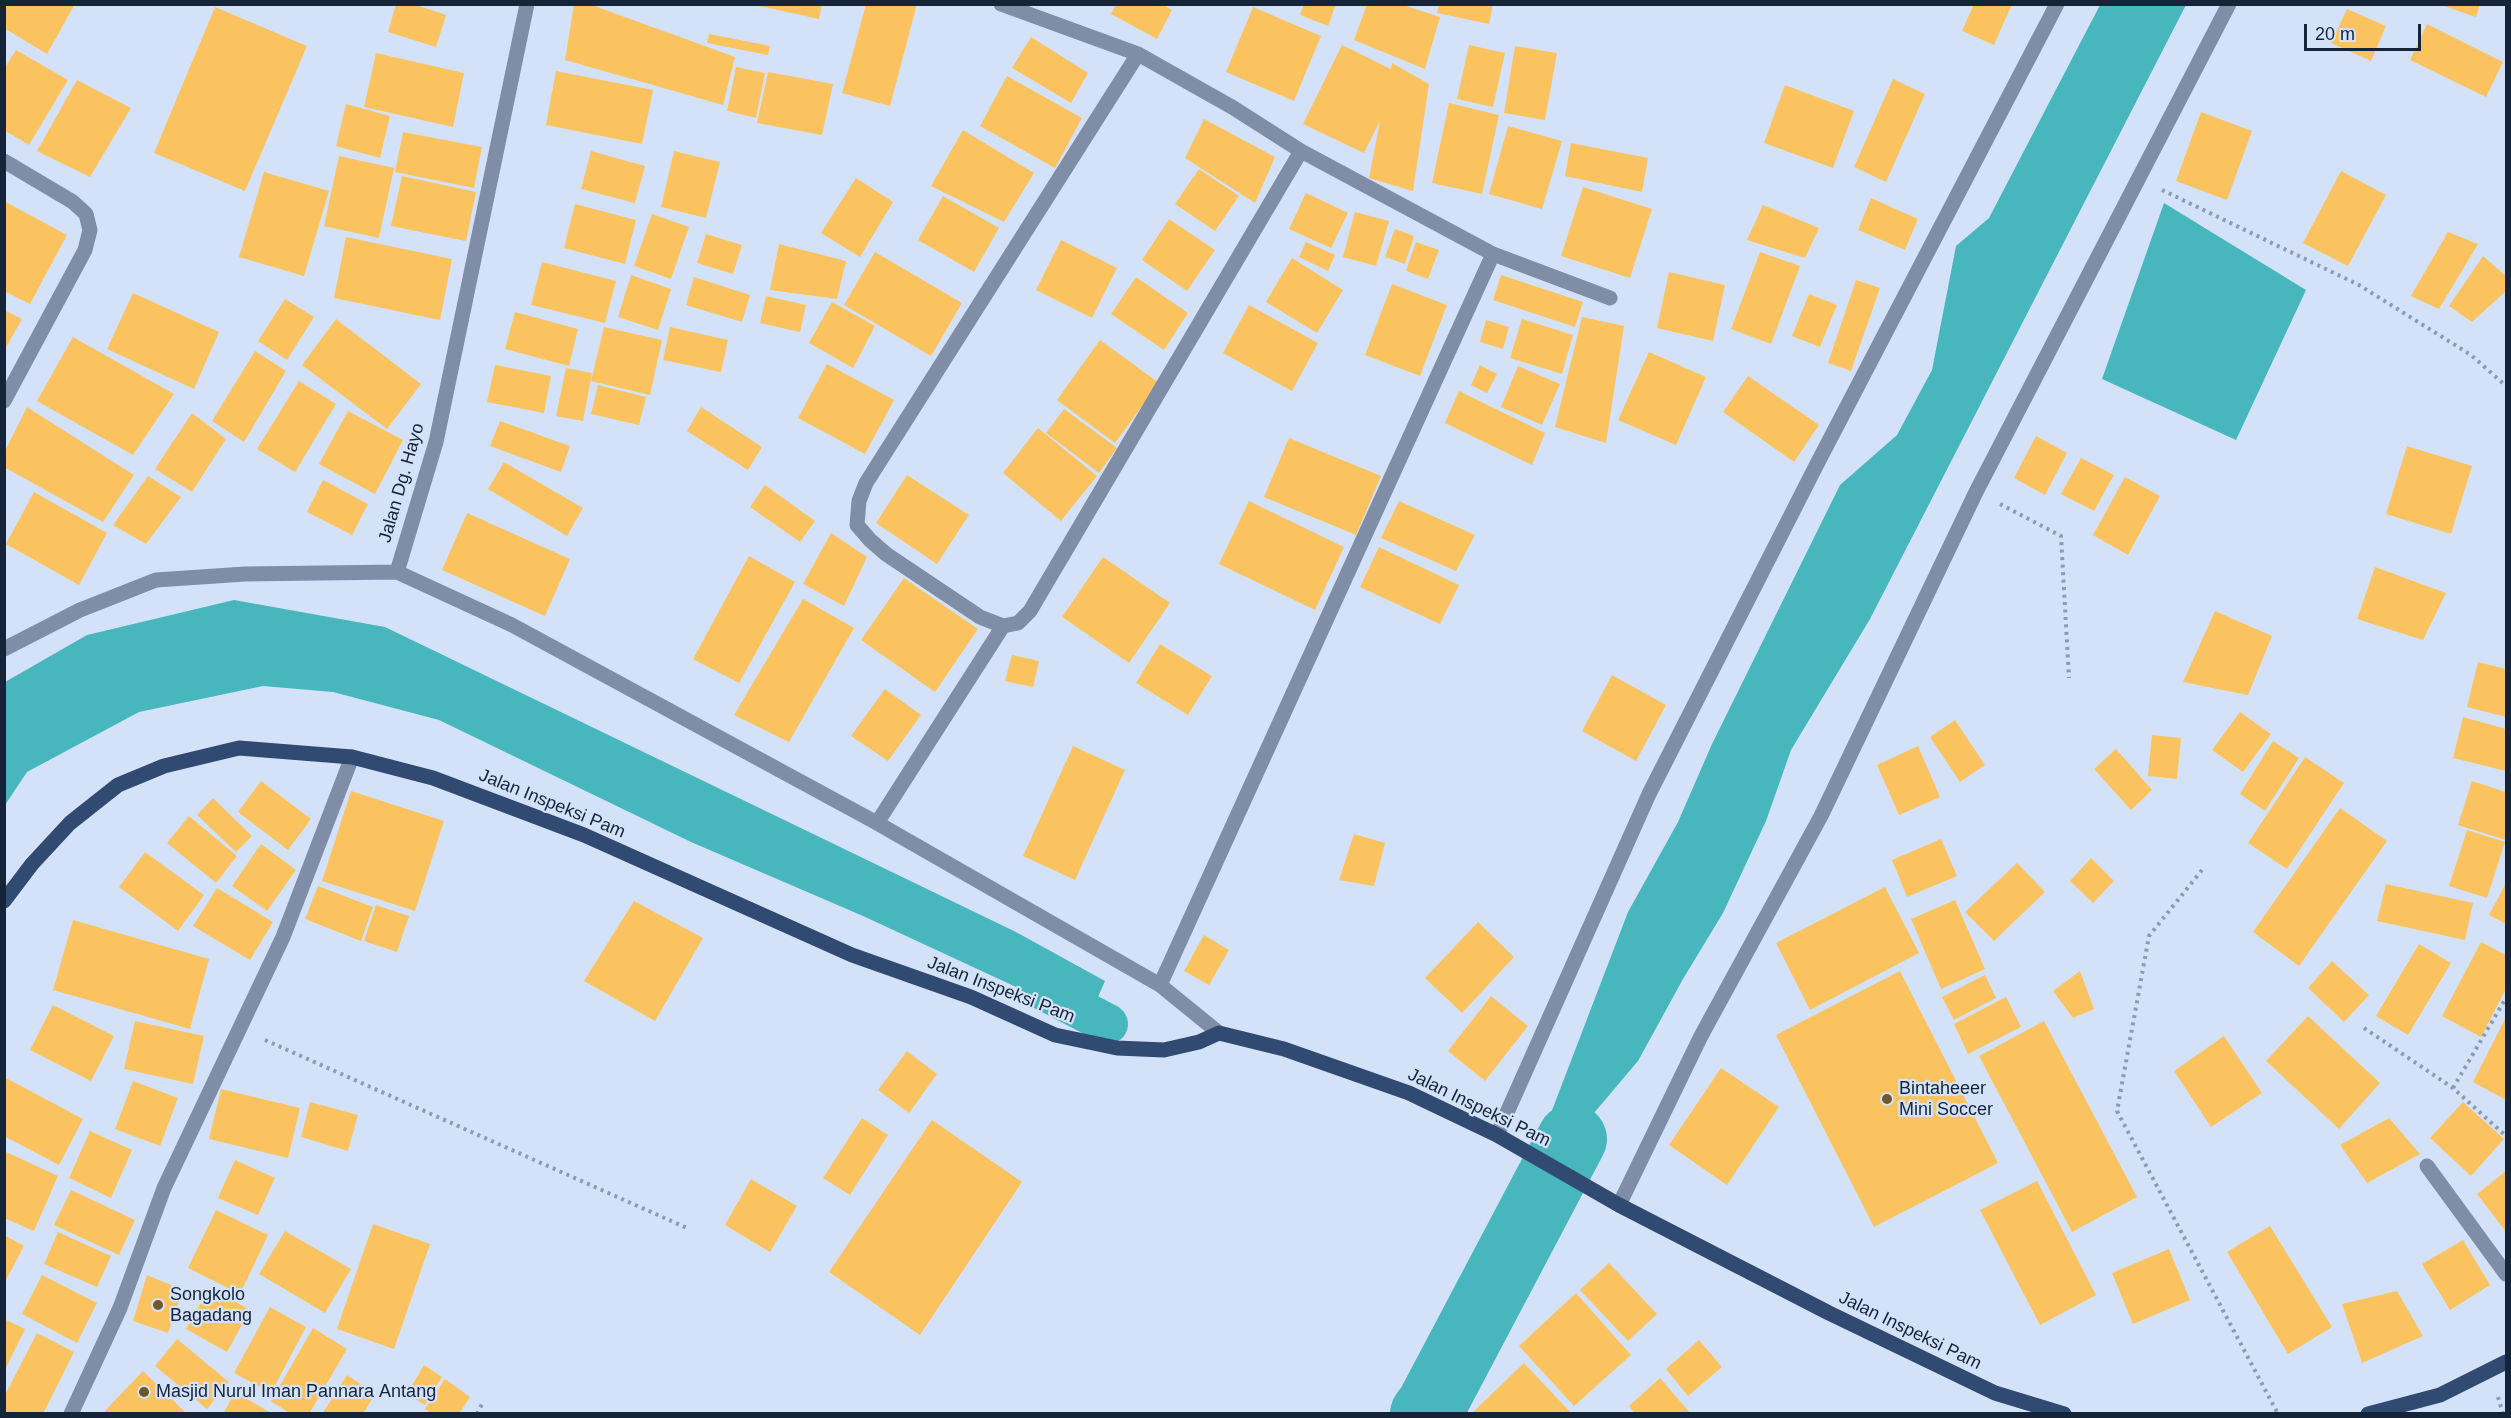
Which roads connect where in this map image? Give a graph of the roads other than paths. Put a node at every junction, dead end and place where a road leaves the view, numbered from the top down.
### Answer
1 (527, 4) edge
2 (1001, 4) edge
3 (2057, 4) edge
4 (2229, 4) edge
5 (1031, 9) edge
6 (1138, 54) junction
7 (1300, 151) junction
8 (4, 161) edge
9 (1493, 254) junction
10 (1610, 298) dead end
11 (4, 402) edge
12 (397, 572) junction
13 (1003, 626) junction
14 (4, 649) edge
15 (352, 757) junction
16 (877, 822) junction
17 (4, 901) edge
18 (1160, 985) junction
19 (1219, 1033) junction
20 (1497, 1135) junction
21 (2427, 1166) dead end
22 (1619, 1205) junction
23 (2506, 1274) edge
24 (2506, 1362) edge
25 (71, 1413) edge
26 (2064, 1413) edge
27 (2368, 1413) edge

1 - 12 street, Jalan Dg. Hayo
2 - 5 street
3 - 20 street
4 - 22 street
5 - 6 street
6 - 7 street
6 - 13 street
7 - 9 street
7 - 13 street
8 - 11 street
9 - 10 street
9 - 18 street
12 - 14 street, Jalan Dg. Hayo
12 - 16 street
13 - 16 street
15 - 17 main road, Jalan Inspeksi Pam
15 - 19 main road, Jalan Inspeksi Pam
15 - 25 street
16 - 18 street
18 - 19 street
19 - 20 main road, Jalan Inspeksi Pam
20 - 22 main road, Jalan Inspeksi Pam
21 - 23 street
22 - 26 main road, Jalan Inspeksi Pam
24 - 27 main road

